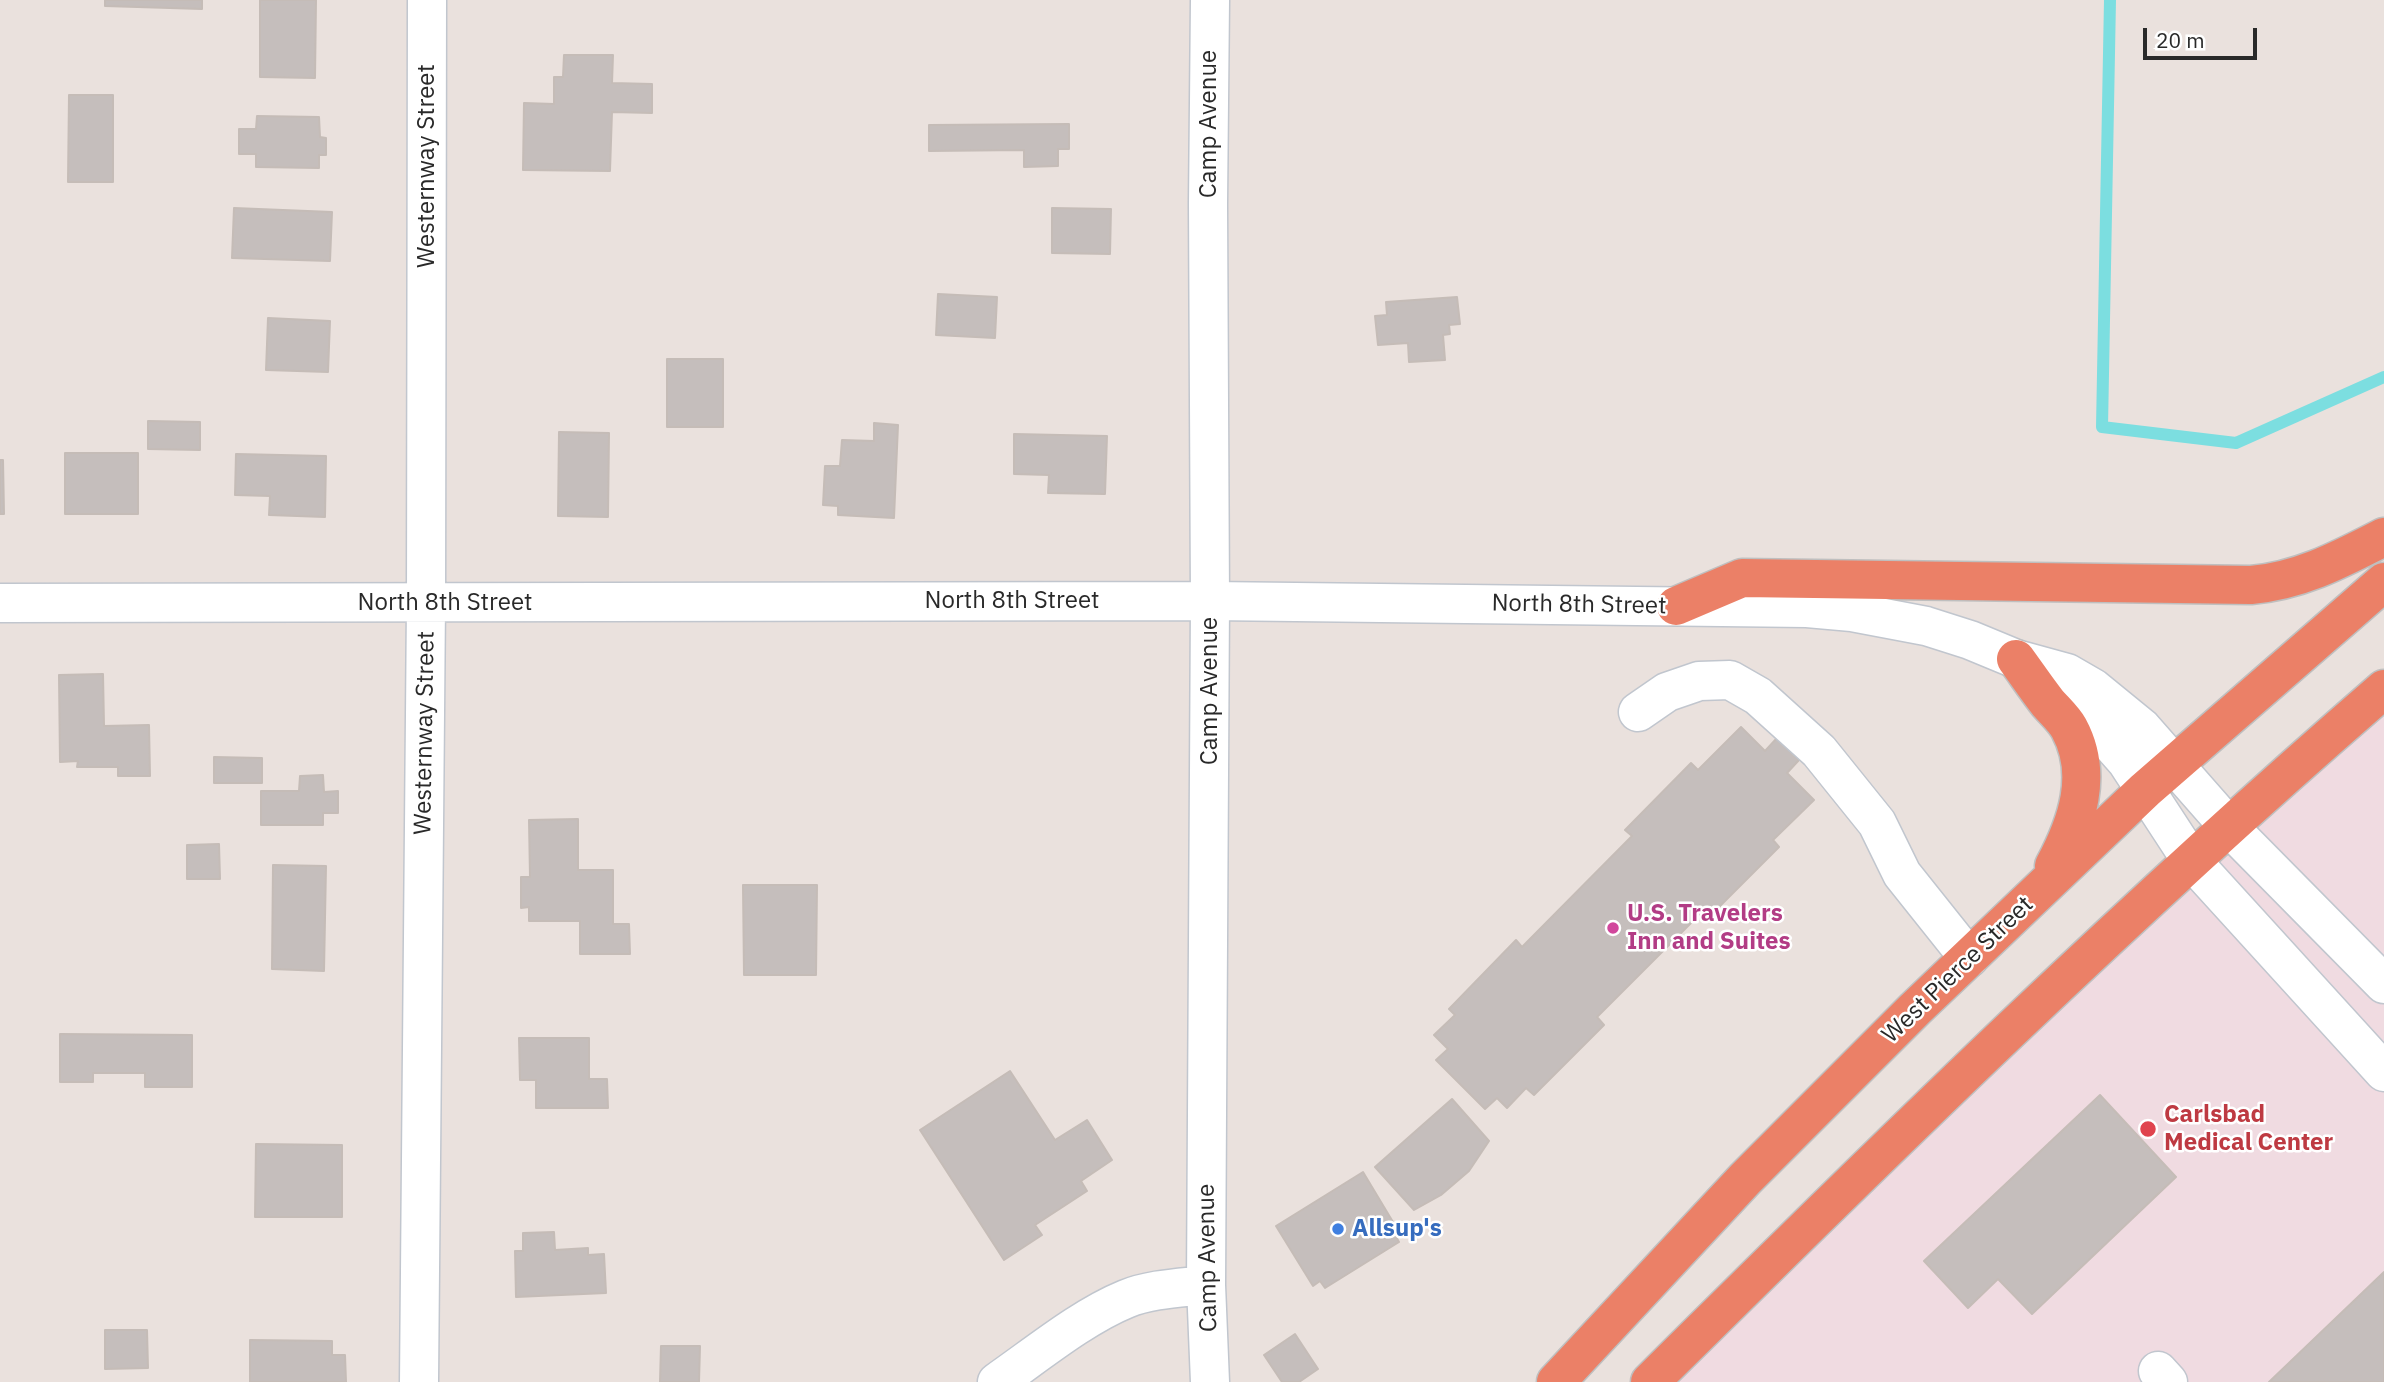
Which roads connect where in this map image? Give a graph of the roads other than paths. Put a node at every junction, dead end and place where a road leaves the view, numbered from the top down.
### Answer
1 (427, 0) edge
2 (1210, 0) edge
3 (2384, 537) edge
4 (2384, 582) edge
5 (1210, 601) junction
6 (0, 603) edge
7 (426, 603) junction
8 (1676, 606) junction
9 (2016, 659) junction
10 (2384, 689) edge
11 (1638, 712) dead end
12 (2175, 765) junction
13 (2146, 790) junction
14 (2229, 827) junction
15 (2191, 860) junction
16 (2041, 890) junction
17 (1969, 958) junction
18 (2384, 984) edge
19 (2384, 1072) edge
20 (1206, 1285) junction
21 (1568, 1378) edge
22 (419, 1382) edge
23 (997, 1382) edge
24 (1210, 1382) edge
25 (1650, 1382) edge

1 - 7 street, Westernway Street
2 - 5 street, Camp Avenue
3 - 8 highway
4 - 12 highway, West Pierce Street
5 - 7 street, North 8th Street
5 - 8 street, North 8th Street
5 - 20 street, Camp Avenue
6 - 7 street, North 8th Street
7 - 22 street, Westernway Street
8 - 9 street, North 8th Street
9 - 12 street, North 8th Street
9 - 13 street, North 8th Street
9 - 16 highway
10 - 14 highway
11 - 17 street
12 - 13 highway, West Pierce Street
12 - 14 street, North 8th Street
13 - 15 street, North 8th Street
13 - 16 highway, West Pierce Street
14 - 15 highway
14 - 18 street, North 8th Street
15 - 19 street, North 8th Street
15 - 25 highway
16 - 17 highway, West Pierce Street
17 - 21 highway, West Pierce Street
20 - 23 street
20 - 24 street, Camp Avenue

